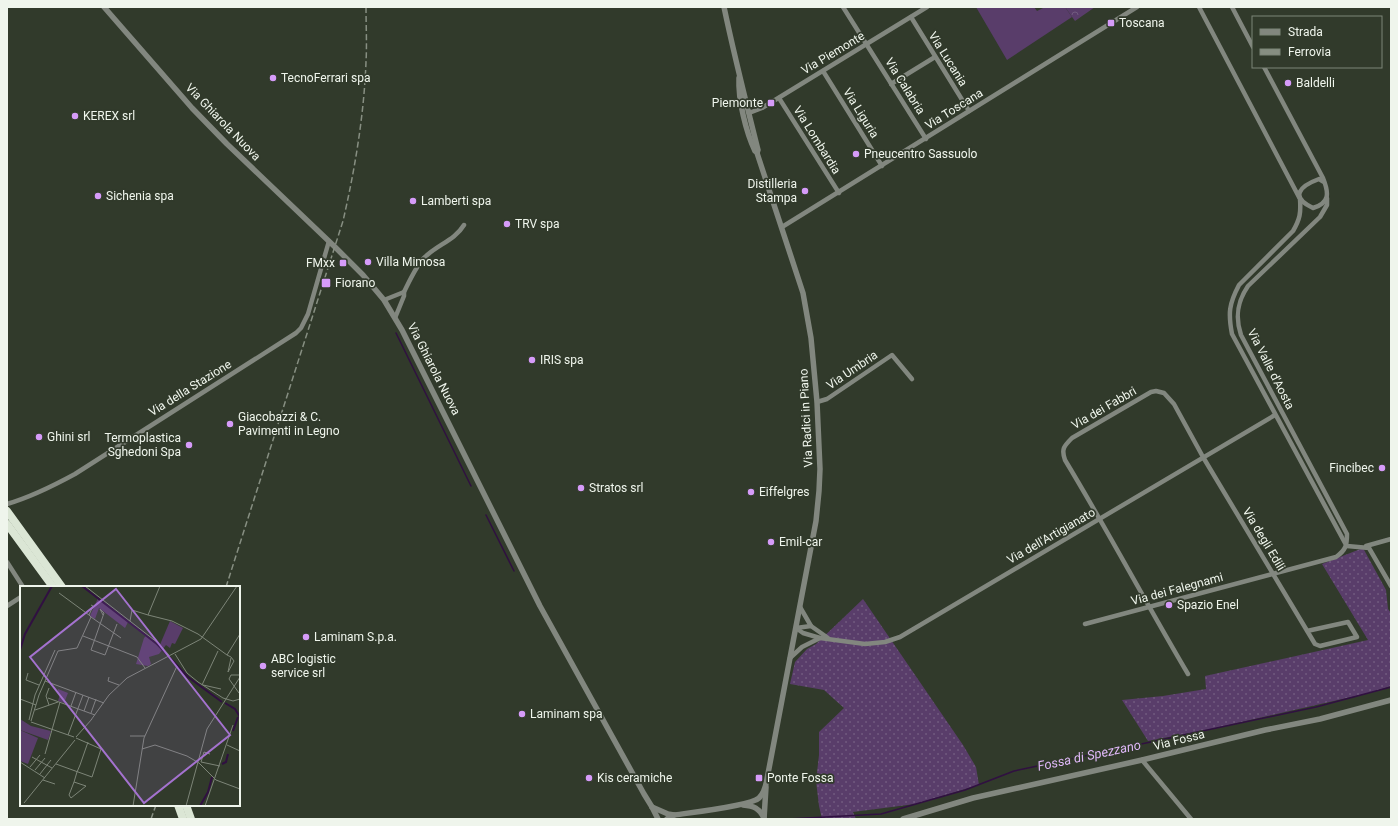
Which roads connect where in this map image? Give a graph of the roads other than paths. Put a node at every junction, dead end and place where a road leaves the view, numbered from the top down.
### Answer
1 (104, 7) edge
2 (724, 7) edge
3 (843, 7) edge
4 (928, 7) edge
5 (1137, 7) edge
6 (1198, 7) edge
7 (1232, 7) edge
8 (910, 18) junction
9 (867, 44) junction
10 (1252, 45) edge
11 (935, 57) junction
12 (1265, 68) edge
13 (823, 71) junction
14 (739, 74) junction
15 (891, 84) junction
16 (739, 92) junction
17 (779, 98) junction
18 (969, 112) junction
19 (749, 113) junction
20 (747, 130) junction
21 (926, 139) junction
22 (757, 153) junction
23 (882, 166) junction
24 (1324, 182) junction
25 (839, 193) junction
26 (1327, 198) junction
27 (1300, 199) junction
28 (464, 225) dead end
29 (782, 227) junction
30 (330, 241) junction
31 (404, 292) junction
32 (384, 300) junction
33 (395, 318) junction
34 (912, 379) dead end
35 (817, 402) junction
36 (1275, 415) junction
37 (1203, 457) junction
38 (7, 504) edge
39 (7, 511) edge
40 (1101, 518) junction
41 (7, 524) edge
42 (1391, 539) edge
43 (1347, 546) junction
44 (1362, 547) junction
45 (7, 562) edge
46 (1273, 574) junction
47 (22, 586) edge
48 (52, 586) edge
49 (61, 586) edge
50 (1391, 586) edge
51 (20, 598) edge
52 (7, 606) edge
53 (1148, 606) junction
54 (800, 607) junction
55 (1086, 624) dead end
56 (811, 626) junction
57 (796, 628) junction
58 (1307, 632) junction
59 (820, 638) junction
60 (828, 638) junction
61 (790, 658) junction
62 (1188, 674) dead end
63 (1391, 700) edge
64 (1142, 760) junction
65 (766, 782) junction
66 (739, 805) junction
67 (178, 806) edge
68 (186, 806) edge
69 (652, 807) junction
70 (674, 815) junction
71 (764, 816) edge
72 (184, 819) edge
73 (191, 819) edge
74 (658, 819) edge
75 (667, 819) edge
76 (903, 819) edge
77 (1192, 819) edge

1 - 30 street, Via Ghiarola Nuova
2 - 14 street
3 - 9 street, Via Calabria
4 - 8 street, Via Piemonte
5 - 18 street, Via Toscana
6 - 27 street
7 - 10 street
8 - 9 street, Via Piemonte
8 - 11 street, Via Lucania
9 - 13 street, Via Piemonte
9 - 15 street, Via Calabria
11 - 15 street
11 - 18 street, Via Lucania
12 - 24 street
13 - 17 street, Via Piemonte
13 - 23 street, Via Liguria
14 - 16 street
14 - 19 street
15 - 21 street, Via Calabria
16 - 19 street
16 - 20 street
17 - 19 street, Via Piemonte
17 - 25 street, Via Lombardia
18 - 21 street, Via Toscana
19 - 20 street
19 - 22 street
20 - 22 street
21 - 23 street, Via Toscana
22 - 29 street, Via Radici in Piano
23 - 25 street, Via Toscana
24 - 26 street
24 - 27 street, Via Valle d'Aosta
25 - 29 street, Via Toscana
26 - 27 street
26 - 43 street, Via Valle d'Aosta
27 - 36 street, Via Valle d'Aosta
28 - 31 street
29 - 35 street, Via Radici in Piano
30 - 32 street, Via Ghiarola Nuova
30 - 38 street, Via della Stazione
31 - 32 street
31 - 33 street
32 - 33 street, Via Ghiarola Nuova
33 - 69 street, Via Ghiarola Nuova
34 - 35 street, Via Umbria
35 - 54 street, Via Radici in Piano
36 - 37 street, Via dell'Artigianato
36 - 43 street, Via Valle d'Aosta
37 - 40 street, Via dell'Artigianato
37 - 40 street, Via dei Fabbri
37 - 46 street, Via degli Edili
39 - 49 highway
40 - 53 street
40 - 60 street, Via dell'Artigianato
41 - 48 highway
42 - 44 street
43 - 44 street
43 - 46 street
44 - 50 street
45 - 47 street
46 - 53 street, Via dei Falegnami
46 - 58 street, Via degli Edili
51 - 52 street
53 - 55 street, Via dei Falegnami
53 - 62 street
54 - 56 street, Via dell'Artigianato
54 - 57 street, Via Radici in Piano
56 - 57 street
56 - 60 street, Via dell'Artigianato
57 - 59 street, Via dell'Artigianato
57 - 61 street, Via Radici in Piano
58 - 58 street, Via degli Edili
59 - 60 street, Via dell'Artigianato
59 - 61 street, Via dell'Artigianato
61 - 65 street, Via Radici in Piano
63 - 64 street, Via Fossa
64 - 76 street, Via Fossa
64 - 77 street
65 - 66 street
65 - 71 street
66 - 70 street
66 - 71 street
67 - 72 highway
68 - 73 highway
69 - 70 street
69 - 74 street, Via Ghiarola Nuova
70 - 75 street

